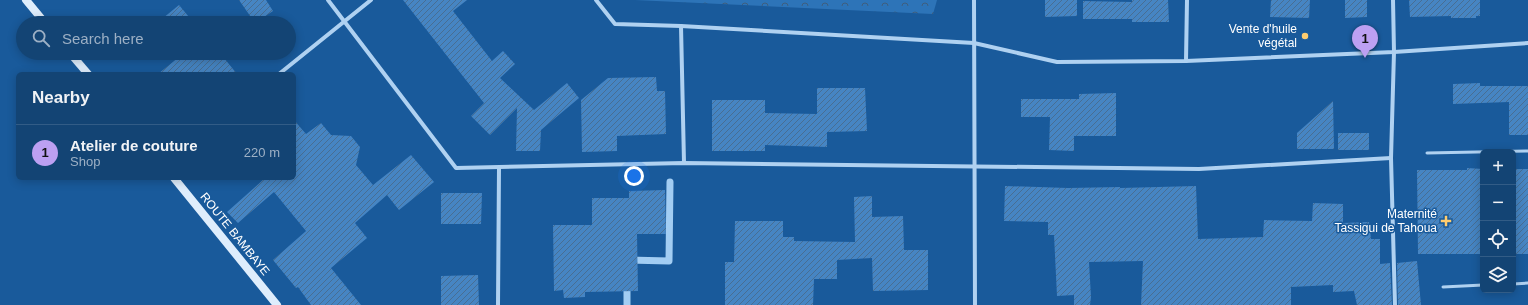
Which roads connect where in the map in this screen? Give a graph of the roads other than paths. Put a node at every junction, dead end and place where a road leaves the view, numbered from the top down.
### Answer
1 (26, 0) edge
2 (328, 0) edge
3 (371, 0) edge
4 (596, 0) edge
5 (974, 0) edge
6 (1187, 0) edge
7 (1393, 0) edge
8 (39, 16) edge
9 (345, 21) junction
10 (681, 26) junction
11 (974, 43) junction
12 (1528, 43) edge
13 (1394, 52) junction
14 (76, 60) edge
15 (1186, 61) junction
16 (86, 72) edge
17 (281, 72) edge
18 (1528, 151) edge
19 (1427, 153) dead end
20 (1391, 158) junction
21 (684, 164) junction
22 (974, 167) junction
23 (499, 168) junction
24 (176, 180) edge
25 (1528, 283) edge
26 (1516, 284) edge
27 (1480, 285) edge
28 (1443, 287) dead end
29 (277, 305) edge
30 (498, 305) edge
31 (975, 305) edge
32 (1395, 305) edge

1 - 8 street
2 - 9 street
3 - 9 street
4 - 10 street
5 - 11 street
6 - 15 street
7 - 13 street
9 - 17 street
9 - 23 street
10 - 11 street
10 - 21 street
11 - 15 street
11 - 22 street
12 - 13 street
13 - 15 street
13 - 20 street
14 - 16 street
18 - 19 lane
20 - 22 street
20 - 32 street
21 - 22 street
21 - 23 street
22 - 31 street
23 - 30 street
24 - 29 street, ROUTE BAMBAYE
25 - 26 lane
27 - 28 lane

